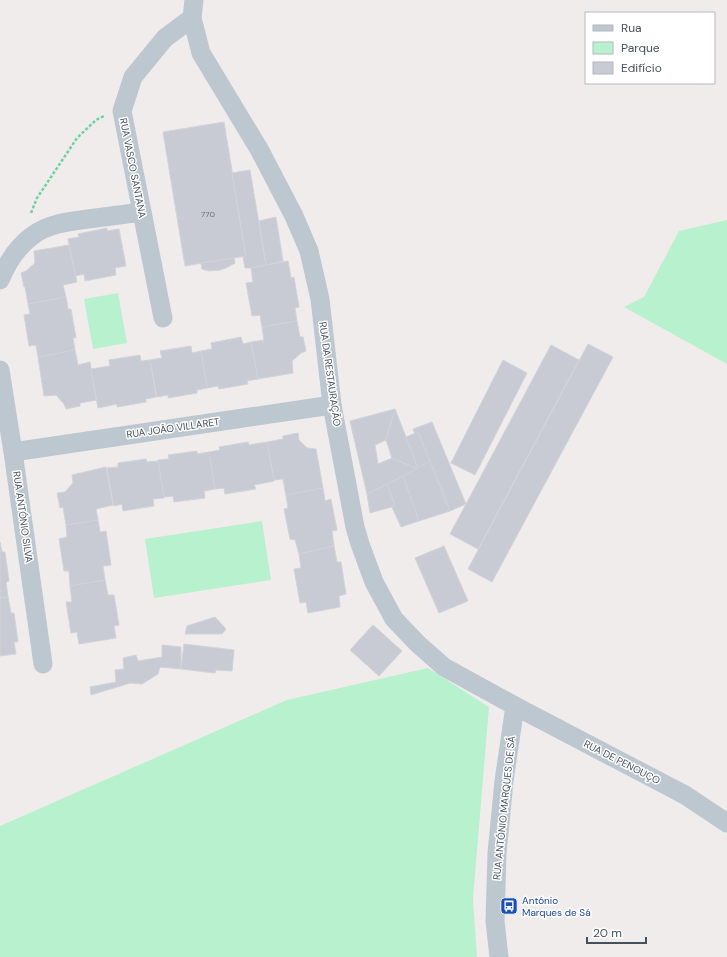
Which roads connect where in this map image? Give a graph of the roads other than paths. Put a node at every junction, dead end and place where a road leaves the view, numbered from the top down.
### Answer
1 (193, 9) edge
2 (142, 212) junction
3 (0, 280) edge
4 (164, 318) dead end
5 (0, 370) edge
6 (332, 405) junction
7 (13, 452) junction
8 (43, 664) dead end
9 (515, 706) junction
10 (727, 823) edge
11 (499, 957) edge

1 - 2 street, RUA VASCO SANTANA
1 - 6 street, RUA DA RESTAURAÇÃO
2 - 3 street
2 - 4 street, RUA VASCO SANTANA
5 - 7 street, RUA ANTÓNIO SILVA
6 - 7 street, RUA JOÃO VILLARET
6 - 9 street, RUA DA RESTAURAÇÃO
7 - 8 street, RUA ANTÓNIO SILVA
9 - 10 street, RUA DE PENOUÇO
9 - 11 street, RUA ANTÓNIO MARQUES DE SÁ

